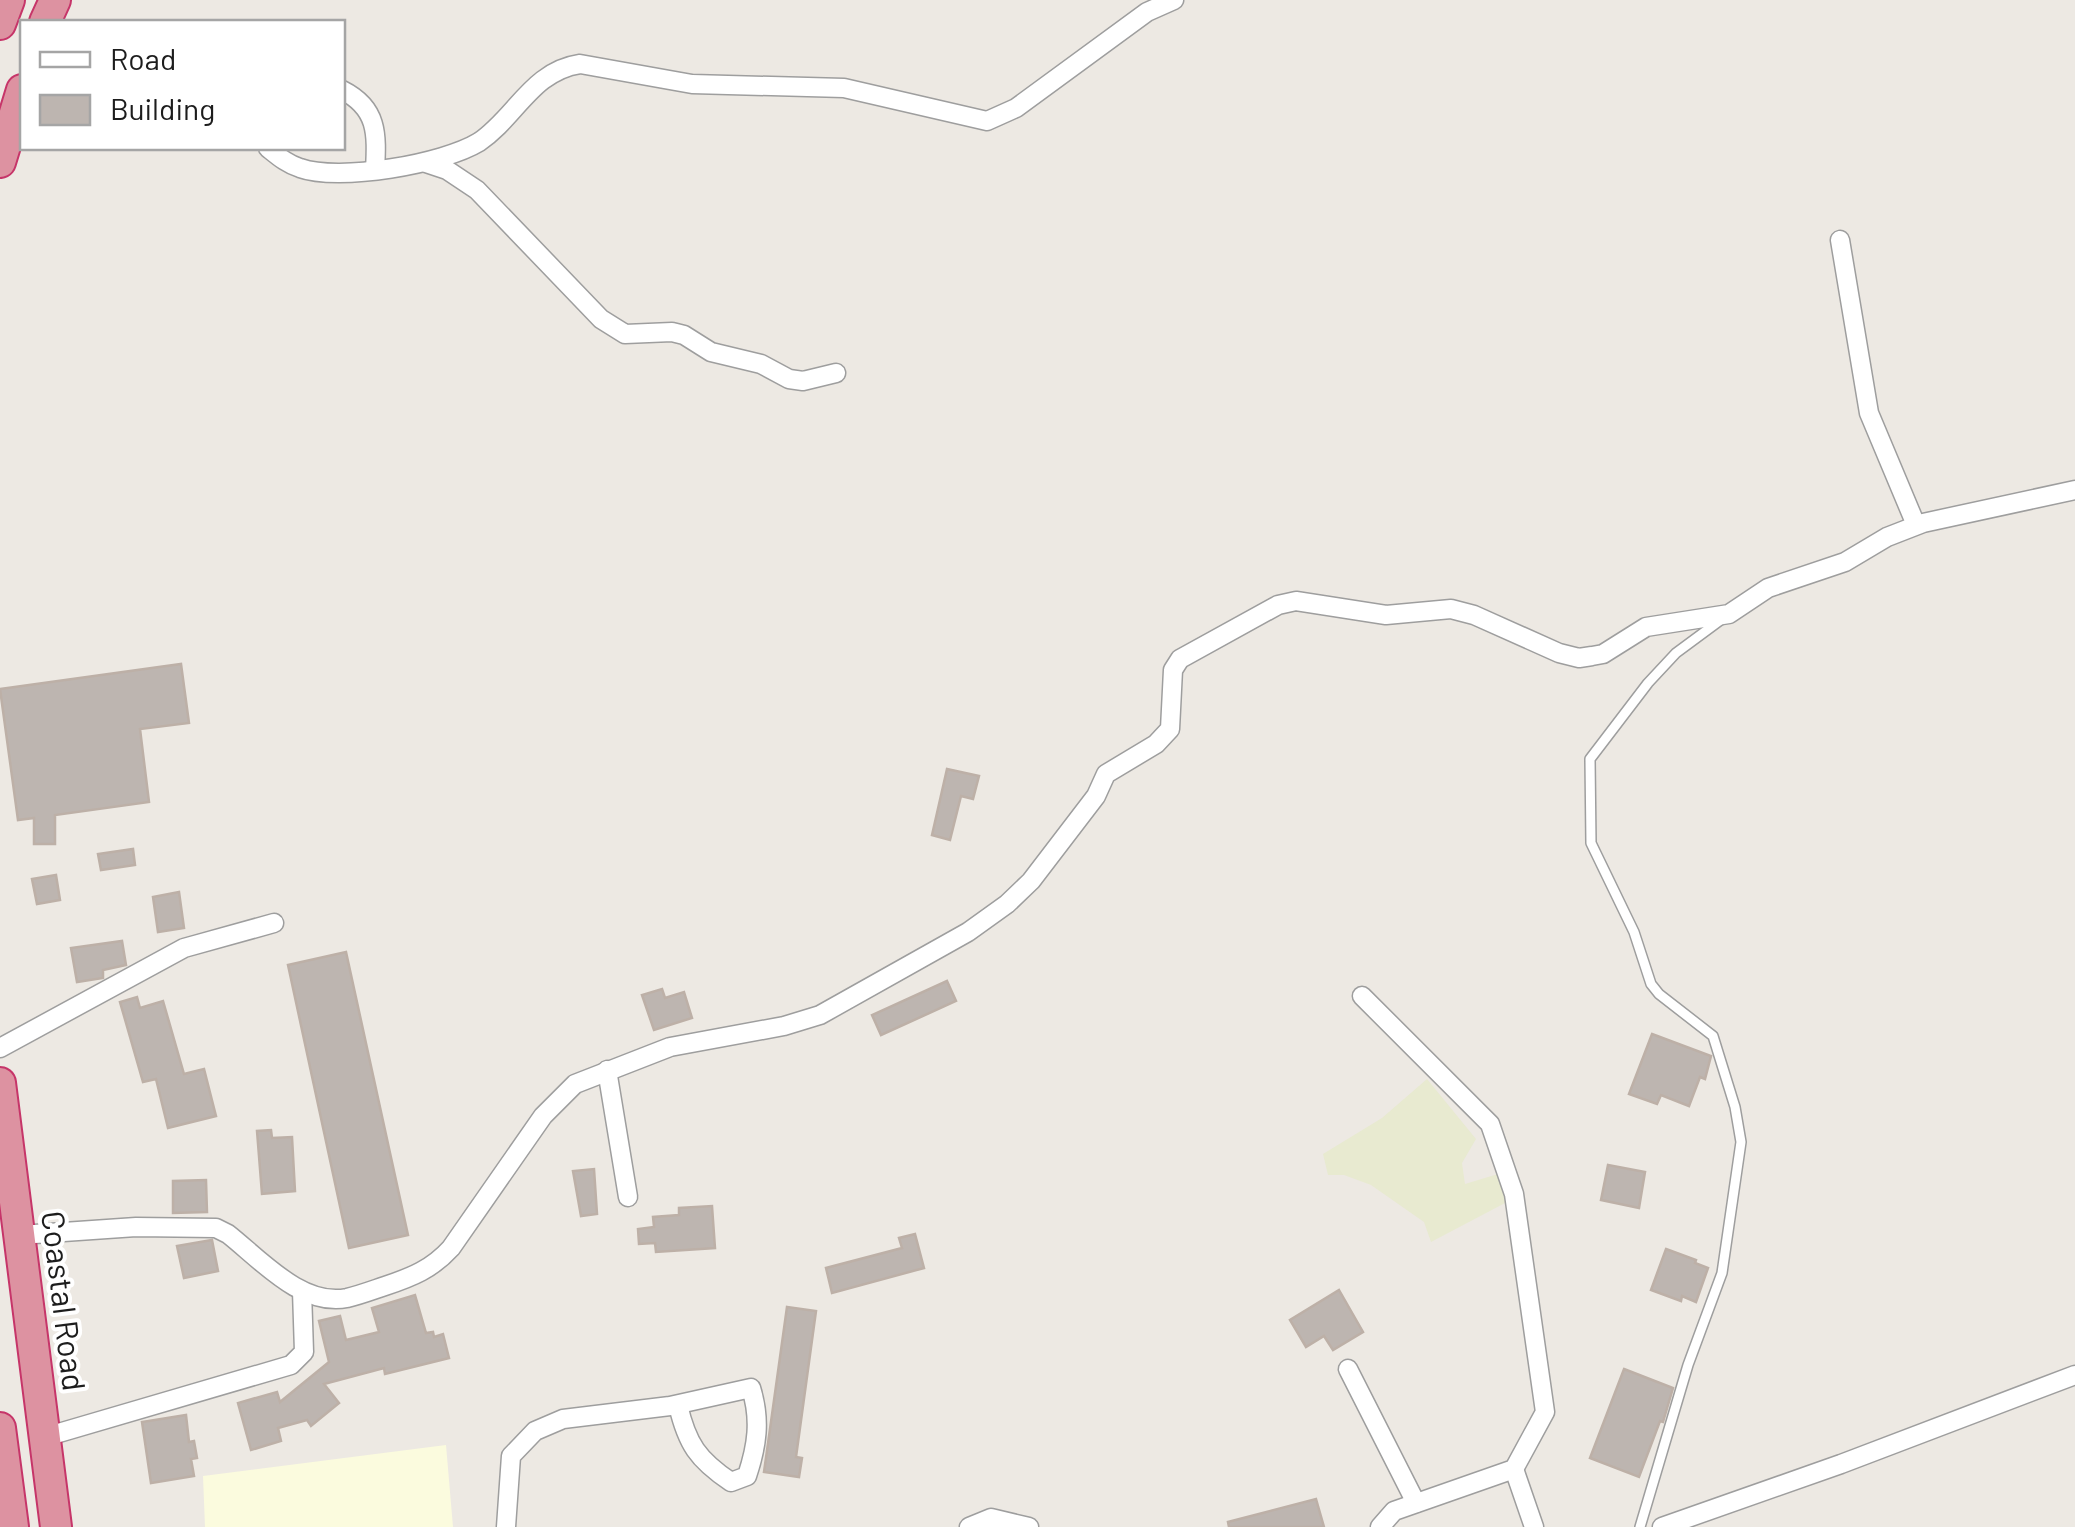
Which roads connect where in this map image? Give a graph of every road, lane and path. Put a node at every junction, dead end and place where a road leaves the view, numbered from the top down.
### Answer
1 (9, 0) edge
2 (1174, 0) edge
3 (0, 24) edge
4 (345, 92) edge
5 (20, 97) edge
6 (279, 151) edge
7 (0, 162) edge
8 (426, 164) junction
9 (375, 170) junction
10 (1840, 240) dead end
11 (836, 373) dead end
12 (2075, 490) edge
13 (1916, 526) junction
14 (1729, 614) junction
15 (274, 923) dead end
16 (1362, 996) dead end
17 (0, 1048) edge
18 (606, 1070) junction
19 (0, 1086) edge
20 (628, 1197) dead end
21 (20, 1235) junction
22 (302, 1291) junction
23 (1348, 1369) dead end
24 (2075, 1374) edge
25 (670, 1406) junction
26 (0, 1428) edge
27 (44, 1438) junction
28 (1514, 1469) junction
29 (1416, 1503) junction
30 (13, 1527) edge
31 (56, 1527) edge
32 (506, 1527) edge
33 (969, 1527) edge
34 (1029, 1527) edge
35 (1380, 1527) edge
36 (1534, 1527) edge
37 (1640, 1527) edge
38 (1662, 1527) edge

1 - 3 highway
2 - 8 street
4 - 9 street
5 - 7 highway
6 - 9 street
8 - 9 street
8 - 11 street
10 - 13 street
12 - 13 street
13 - 14 street
14 - 18 street
14 - 37 lane
15 - 17 street
16 - 28 street
18 - 20 street
18 - 22 street
19 - 21 highway, Coastal Road
21 - 22 street
21 - 27 highway, Coastal Road
22 - 27 street
23 - 29 street
24 - 38 street
25 - 25 street
25 - 32 street
26 - 30 highway
27 - 31 highway, Coastal Road
28 - 29 street
28 - 36 street
29 - 35 street
33 - 34 street

